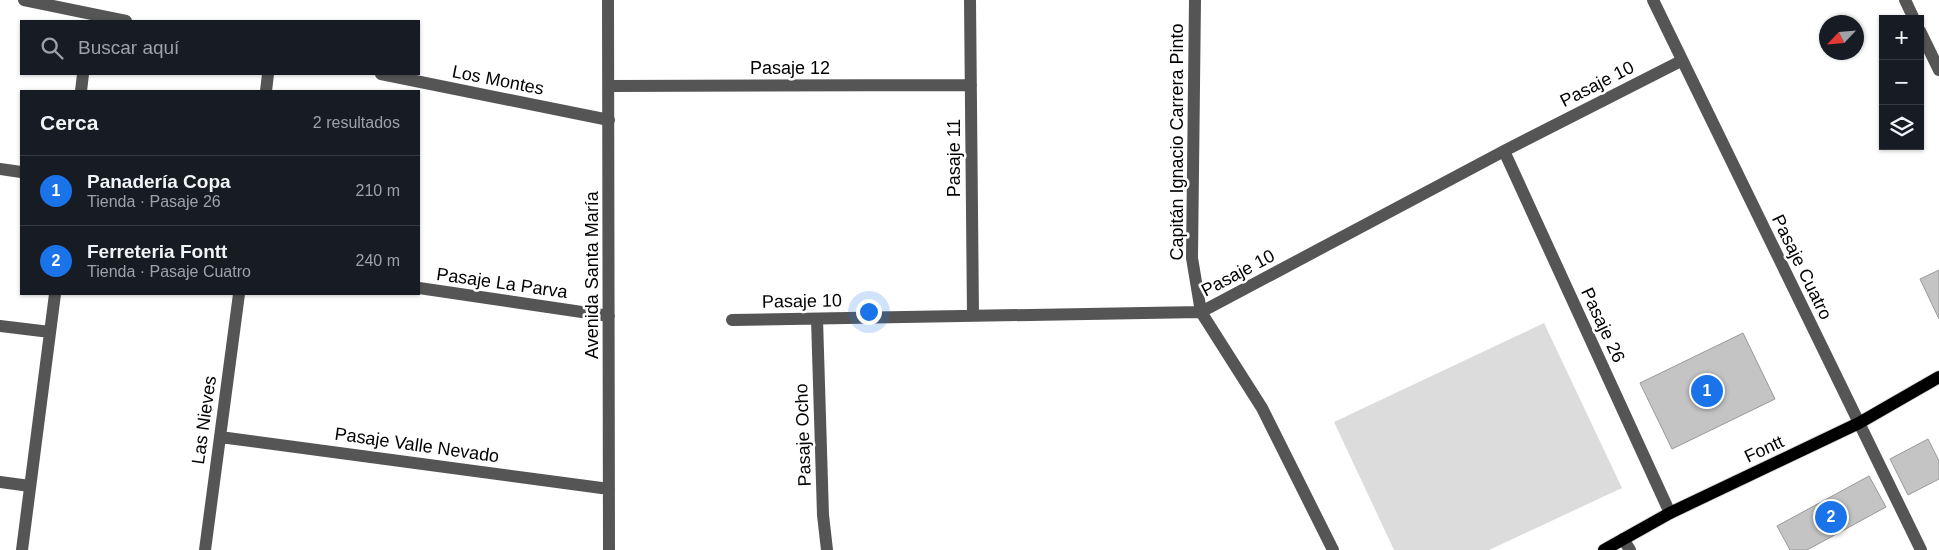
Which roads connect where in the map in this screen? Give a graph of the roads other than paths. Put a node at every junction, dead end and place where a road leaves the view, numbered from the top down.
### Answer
1 (24, 0) edge
2 (608, 0) edge
3 (970, 0) edge
4 (1195, 0) edge
5 (1653, 0) edge
6 (1905, 0) edge
7 (1912, 15) edge
8 (90, 18) edge
9 (114, 20) edge
10 (1924, 39) edge
11 (1681, 61) junction
12 (1939, 70) edge
13 (83, 75) edge
14 (268, 75) edge
15 (386, 75) edge
16 (971, 85) junction
17 (608, 86) junction
18 (81, 90) edge
19 (266, 90) edge
20 (609, 120) junction
21 (1504, 151) junction
22 (0, 169) edge
23 (20, 172) edge
24 (420, 288) edge
25 (55, 295) edge
26 (239, 295) edge
27 (1201, 312) junction
28 (609, 316) junction
29 (973, 316) junction
30 (817, 319) junction
31 (732, 320) dead end
32 (0, 326) edge
33 (50, 332) junction
34 (1939, 377) edge
35 (1859, 423) junction
36 (220, 437) junction
37 (0, 482) edge
38 (30, 486) junction
39 (609, 488) junction
40 (1670, 513) junction
41 (1626, 545) edge
42 (22, 550) edge
43 (204, 550) edge
44 (609, 550) edge
45 (827, 550) edge
46 (1333, 550) edge
47 (1604, 550) edge
48 (1921, 550) edge

1 - 8 street
2 - 17 street, Avenida Santa María
3 - 16 street, Pasaje 11
4 - 27 street, Capitán Ignacio Carrera Pinto
5 - 11 street, Pasaje Cuatro
6 - 7 street
8 - 9 street
10 - 12 street
11 - 21 street, Pasaje 10
11 - 35 street, Pasaje Cuatro
13 - 18 street
14 - 19 street
15 - 20 street, Los Montes
16 - 17 street, Pasaje 12
16 - 29 street, Pasaje 11
17 - 20 street, Avenida Santa María
20 - 28 street, Avenida Santa María
21 - 27 street, Pasaje 10
21 - 40 street, Pasaje 26
22 - 23 street
24 - 28 street, Pasaje La Parva
25 - 33 street
26 - 36 street, Las Nieves
27 - 29 street, Pasaje 10
27 - 46 street, Capitán Ignacio Carrera Pinto
28 - 39 street, Avenida Santa María
29 - 30 street, Pasaje 10
30 - 31 street, Pasaje 10
30 - 45 street, Pasaje Ocho
32 - 33 street
33 - 38 street
34 - 35 main road, Fontt
35 - 40 main road, Fontt
35 - 48 street, Pasaje Cuatro
36 - 39 street, Pasaje Valle Nevado
36 - 43 street, Las Nieves
37 - 38 street
38 - 42 street
39 - 44 street, Avenida Santa María
40 - 41 main road, Fontt
41 - 47 main road, Fontt

